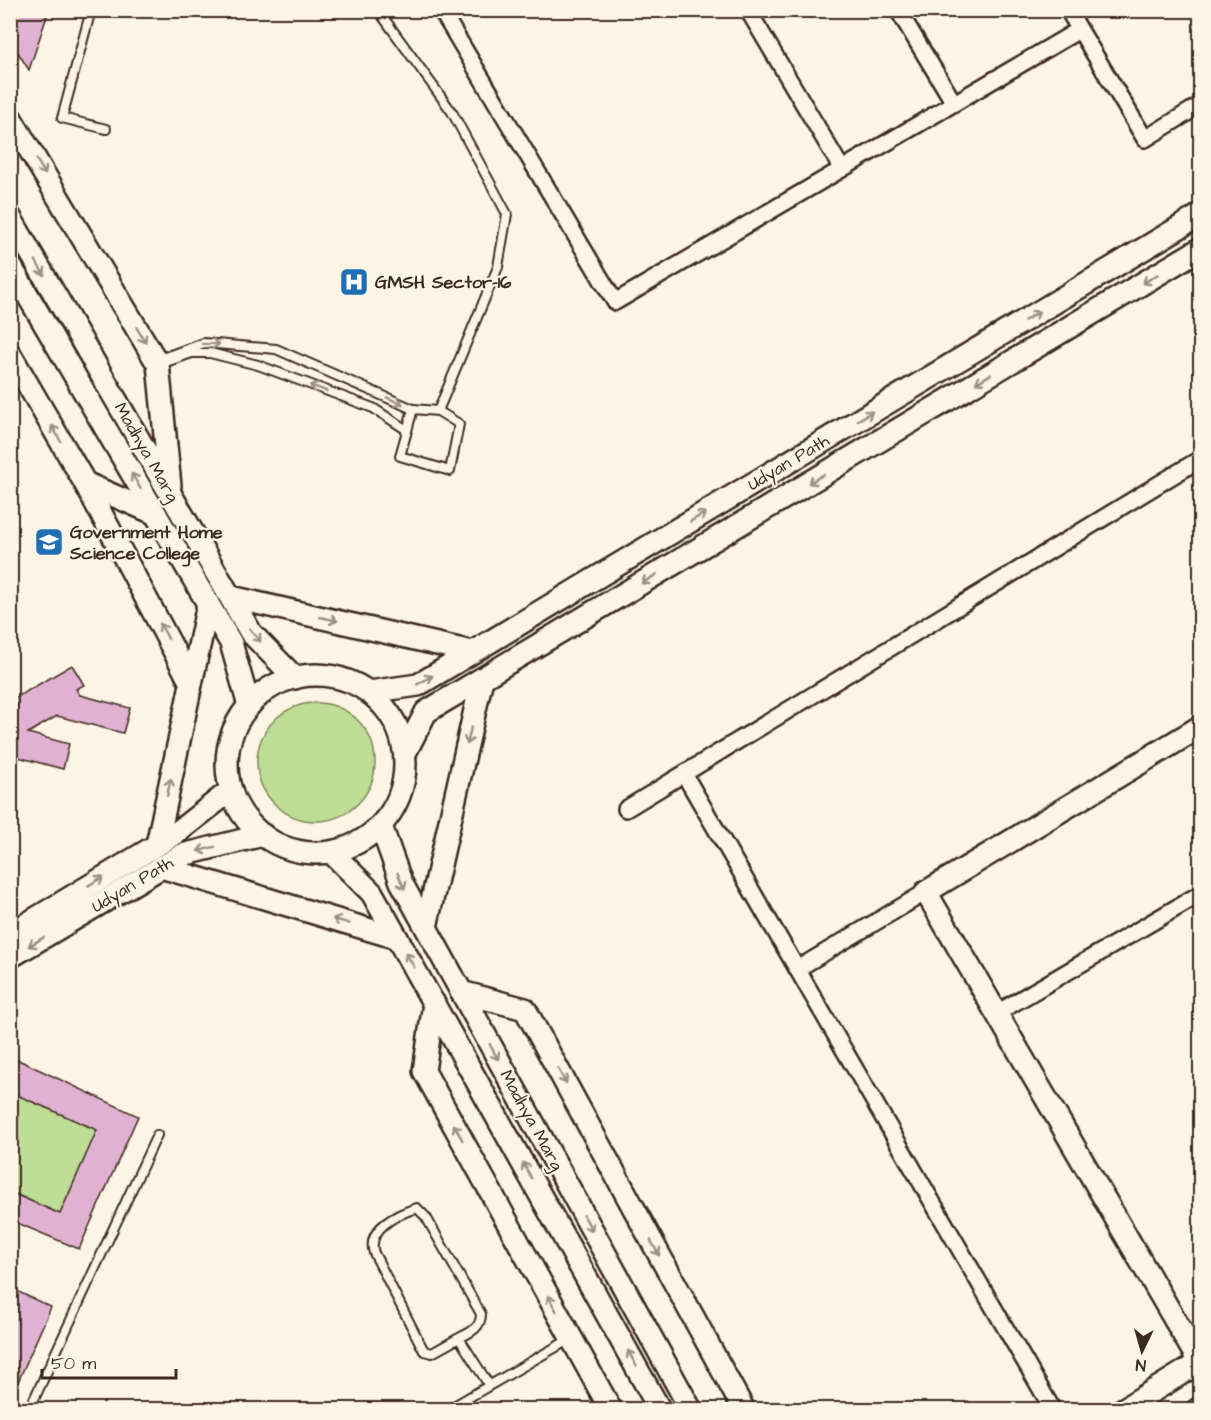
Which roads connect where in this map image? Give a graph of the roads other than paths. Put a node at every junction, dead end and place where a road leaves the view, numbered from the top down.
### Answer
1 (91, 10) edge
2 (378, 10) edge
3 (441, 10) edge
4 (748, 10) edge
5 (897, 10) edge
6 (1068, 10) edge
7 (1079, 30) junction
8 (954, 103) junction
9 (1200, 105) edge
10 (10, 117) edge
11 (106, 129) dead end
12 (842, 169) junction
13 (1200, 214) edge
14 (10, 217) edge
15 (1200, 249) edge
16 (10, 265) edge
17 (10, 354) edge
18 (159, 364) junction
19 (413, 408) junction
20 (438, 411) junction
21 (407, 430) junction
22 (1200, 459) edge
23 (85, 483) junction
24 (171, 494) junction
25 (156, 514) junction
26 (231, 597) junction
27 (208, 604) junction
28 (472, 652) junction
29 (295, 678) junction
30 (482, 679) junction
31 (191, 683) junction
32 (369, 692) junction
33 (249, 706) junction
34 (1200, 727) edge
35 (405, 753) junction
36 (684, 774) junction
37 (231, 790) junction
38 (626, 809) dead end
39 (381, 826) junction
40 (263, 835) junction
41 (157, 845) junction
42 (331, 852) junction
43 (161, 867) junction
44 (926, 892) junction
45 (1200, 894) edge
46 (426, 927) junction
47 (10, 934) edge
48 (397, 938) junction
49 (10, 957) edge
50 (797, 969) junction
51 (461, 992) junction
52 (434, 1003) junction
53 (997, 1013) junction
54 (157, 1136) dead end
55 (459, 1338) junction
56 (571, 1338) junction
57 (1200, 1362) edge
58 (489, 1386) junction
59 (29, 1410) edge
60 (447, 1410) edge
61 (611, 1410) edge
62 (660, 1410) edge
63 (691, 1410) edge
64 (744, 1410) edge
65 (1053, 1410) edge
66 (1122, 1410) edge

1 - 11 lane
2 - 20 lane
3 - 12 street
4 - 12 street
5 - 8 street
6 - 7 street
7 - 8 street
7 - 9 street
8 - 12 street
10 -> 18 main road
28 -> 13 main road, Udyan Path
14 -> 24 main road, Madhya Marg
15 -> 30 main road, Udyan Path
25 -> 16 main road, Madhya Marg
23 -> 17 main road
18 -> 19 lane
21 -> 18 lane
18 - 24 main road
19 - 20 lane
19 - 21 lane
20 - 21 lane
22 - 36 street
23 - 25 main road
31 -> 23 main road
24 - 26 main road, Madhya Marg
25 - 27 main road, Madhya Marg
26 -> 28 main road
26 -> 29 main road, Madhya Marg
27 - 31 main road
27 - 33 main road, Madhya Marg
32 -> 28 main road, Udyan Path
29 - 32 main road
29 - 33 main road
30 - 35 main road, Udyan Path
30 -> 46 main road
41 -> 31 main road
32 - 35 main road
33 - 37 main road
34 - 44 main road
35 - 39 main road
36 - 38 street
36 - 50 street
37 - 40 main road
37 - 41 main road, Udyan Path
39 - 42 main road
39 -> 46 main road, Madhya Marg
40 - 42 main road
40 -> 43 main road, Udyan Path
47 -> 41 main road, Udyan Path
42 - 48 main road, Madhya Marg
48 -> 43 main road
43 -> 49 main road, Udyan Path
44 - 50 street
44 - 53 main road
45 - 53 street
46 - 51 main road, Madhya Marg
52 -> 48 main road, Madhya Marg
50 - 65 street
51 -> 63 main road, Madhya Marg
51 -> 64 main road
56 -> 52 main road
62 -> 52 main road, Madhya Marg
53 - 57 main road
54 - 59 lane
55 - 55 lane
55 - 58 lane
56 - 58 lane
56 - 61 main road
57 - 66 main road
58 - 60 lane

